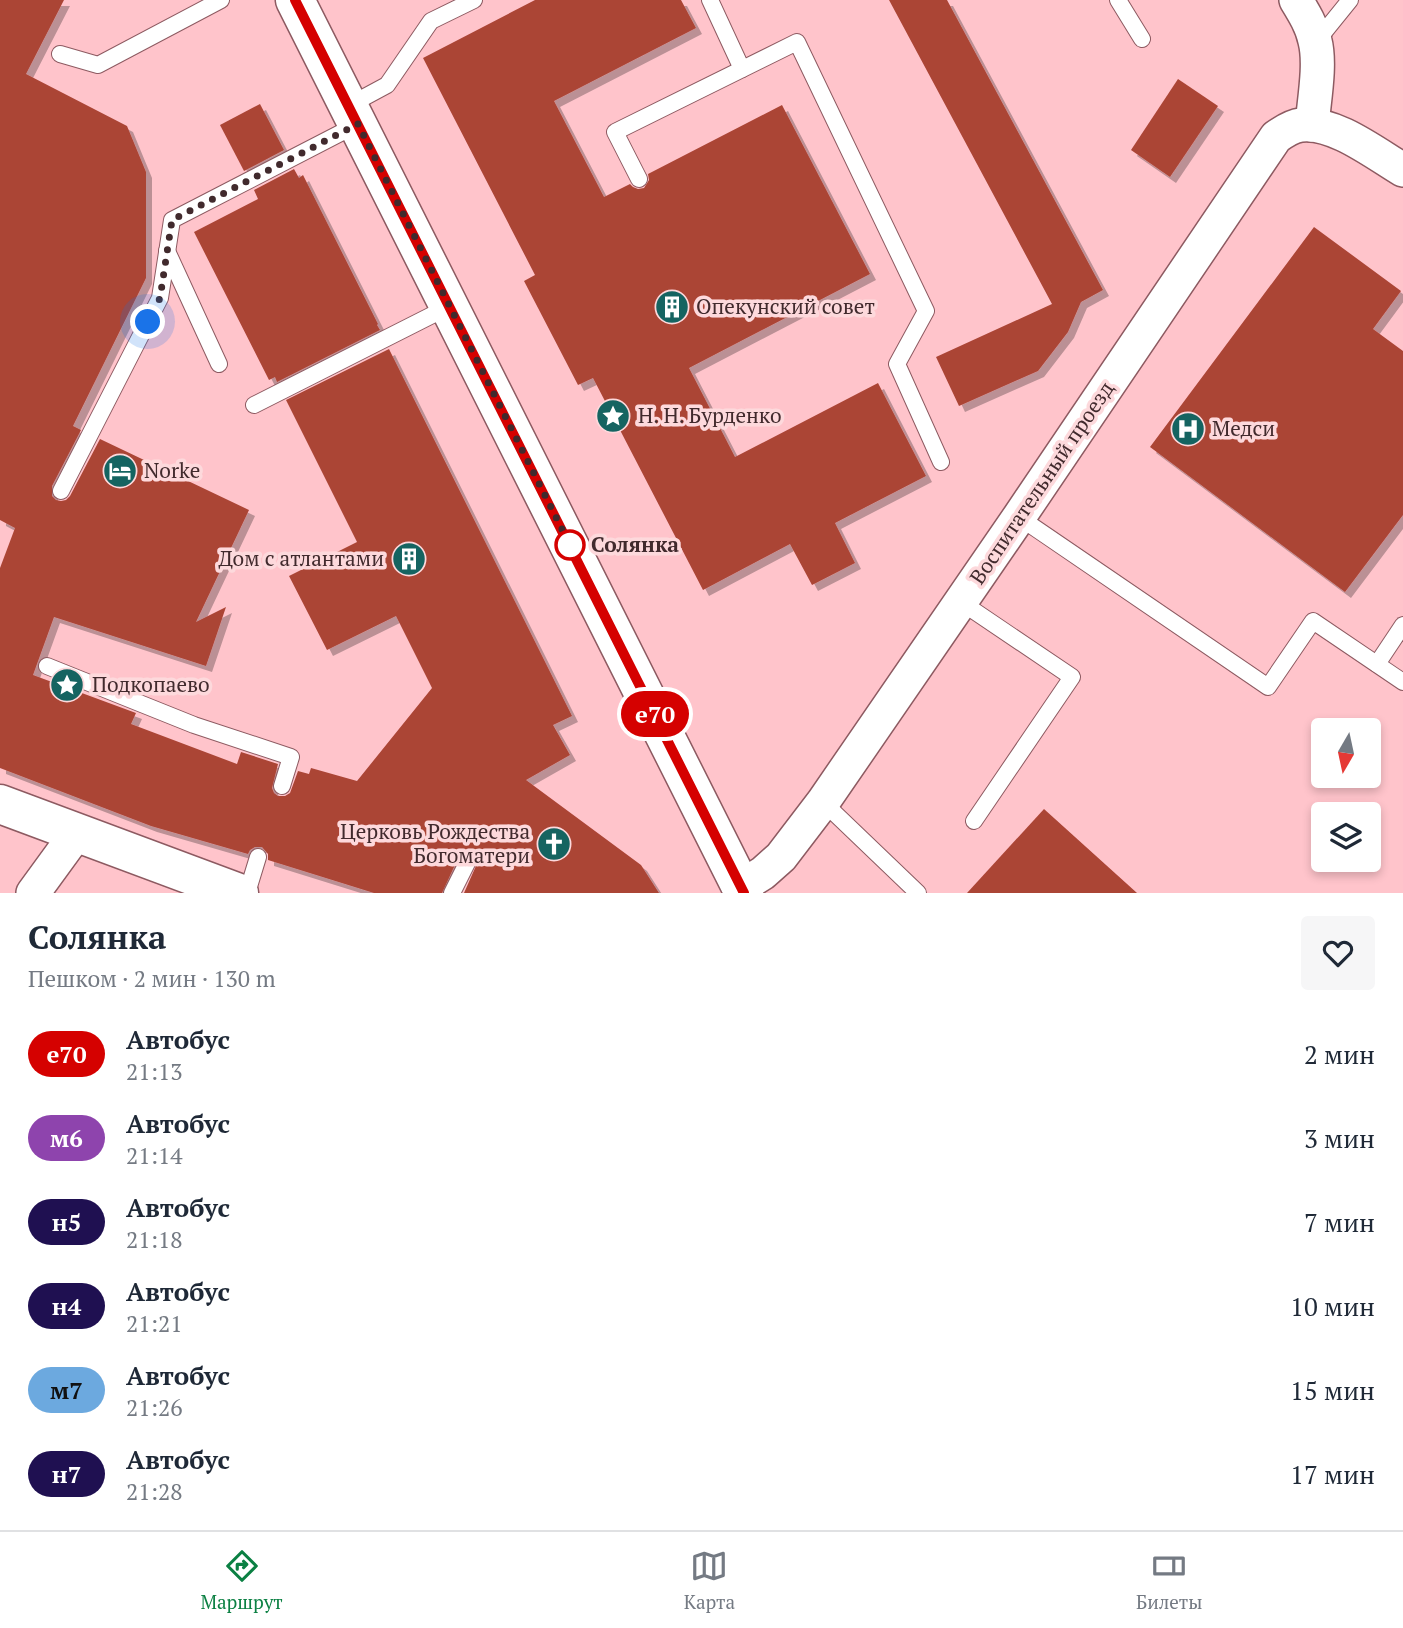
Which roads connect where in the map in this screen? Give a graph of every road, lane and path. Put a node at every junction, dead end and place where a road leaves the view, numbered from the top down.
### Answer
1 (221, 0) edge
2 (295, 0) edge
3 (474, 0) edge
4 (710, 0) edge
5 (1118, 0) edge
6 (1296, 0) edge
7 (1350, 0) edge
8 (1142, 39) dead end
9 (1316, 42) junction
10 (60, 54) dead end
11 (742, 69) junction
12 (353, 115) junction
13 (1312, 125) junction
14 (1403, 170) edge
15 (639, 179) dead end
16 (167, 251) junction
17 (450, 306) junction
18 (219, 364) dead end
19 (254, 405) dead end
20 (941, 462) dead end
21 (61, 491) dead end
22 (1019, 517) junction
23 (961, 602) junction
24 (1403, 625) edge
25 (1377, 664) junction
26 (47, 666) dead end
27 (1403, 682) edge
28 (282, 786) dead end
29 (823, 802) junction
30 (0, 804) edge
31 (974, 821) dead end
32 (76, 834) junction
33 (258, 857) dead end
34 (469, 859) dead end
35 (743, 890) edge
36 (33, 893) edge
37 (239, 893) edge
38 (247, 893) edge
39 (452, 893) edge
40 (918, 893) edge

1 - 10 lane
2 - 12 main road
3 - 12 lane
4 - 11 lane
5 - 8 lane
6 - 9 street
7 - 9 lane
9 - 13 street
11 - 15 lane
11 - 20 lane
12 - 16 lane
12 - 17 main road
13 - 14 street
13 - 22 street, Воспитательный проезд
16 - 18 lane
16 - 21 lane
17 - 19 lane
17 - 35 main road
22 - 23 street, Воспитательный проезд
22 - 25 lane
23 - 29 street, Воспитательный проезд
23 - 31 lane
24 - 25 lane
25 - 27 lane
26 - 28 lane
29 - 35 street, Воспитательный проезд
29 - 40 lane
30 - 32 main road
32 - 36 street
32 - 37 main road
33 - 38 lane
34 - 39 lane

